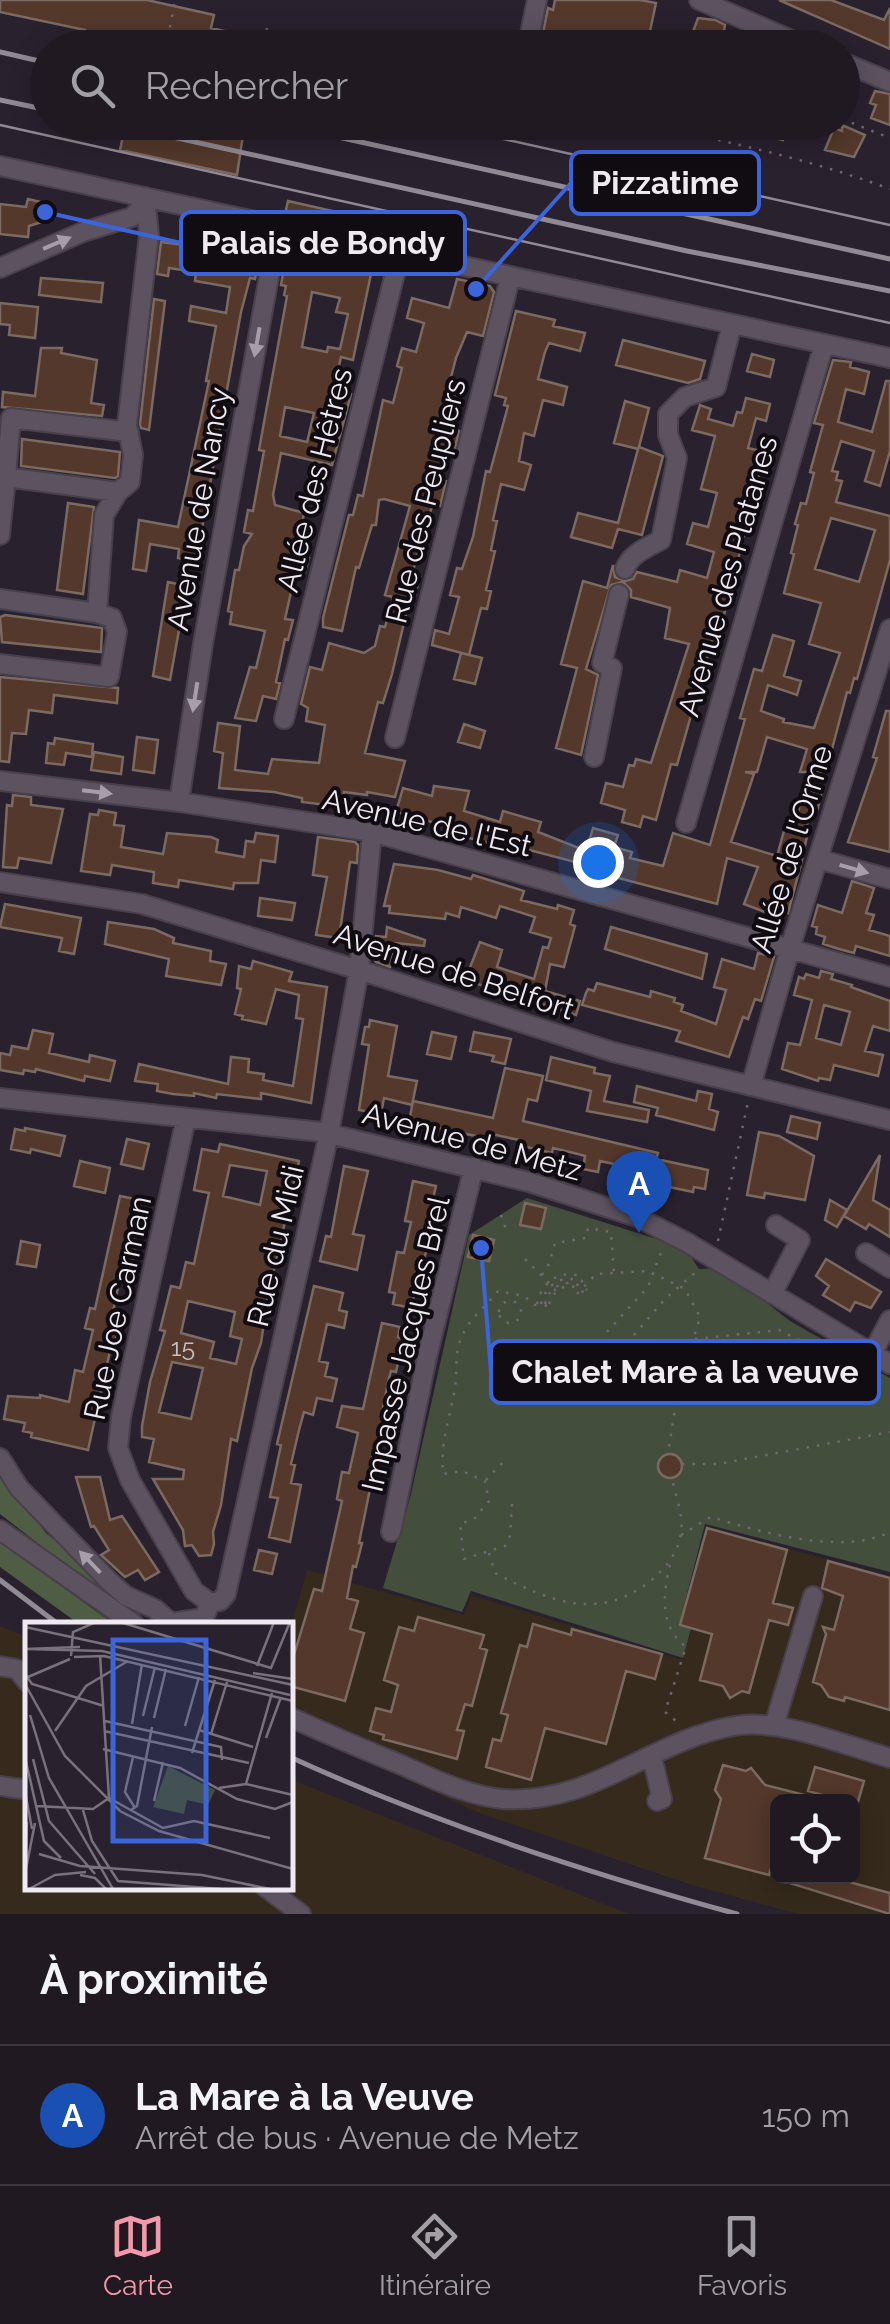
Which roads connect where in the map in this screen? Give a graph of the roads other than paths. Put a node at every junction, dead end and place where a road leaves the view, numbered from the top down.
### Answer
1 (537, 0) edge
2 (699, 0) edge
3 (531, 30) edge
4 (768, 30) edge
5 (860, 70) edge
6 (890, 82) edge
7 (0, 166) edge
8 (145, 197) junction
9 (278, 226) junction
10 (400, 253) junction
11 (0, 268) edge
12 (510, 278) junction
13 (732, 324) junction
14 (824, 344) junction
15 (890, 358) edge
16 (128, 432) junction
17 (6, 477) junction
18 (118, 492) junction
19 (0, 535) edge
20 (625, 569) dead end
21 (619, 594) dead end
22 (0, 599) edge
23 (97, 613) junction
24 (890, 629) edge
25 (0, 664) edge
26 (284, 719) dead end
27 (395, 738) dead end
28 (594, 757) dead end
29 (0, 780) edge
30 (179, 802) junction
31 (686, 824) dead end
32 (372, 832) junction
33 (818, 859) junction
34 (890, 879) edge
35 (0, 882) edge
36 (790, 948) junction
37 (359, 970) junction
38 (890, 977) edge
39 (751, 1086) junction
40 (0, 1098) edge
41 (186, 1118) junction
42 (890, 1120) edge
43 (329, 1133) junction
44 (474, 1168) junction
45 (776, 1226) dead end
46 (866, 1253) dead end
47 (890, 1268) edge
48 (772, 1294) junction
49 (890, 1320) edge
50 (872, 1354) junction
51 (890, 1364) edge
52 (0, 1458) edge
53 (0, 1530) edge
54 (391, 1532) dead end
55 (812, 1596) dead end
56 (210, 1603) junction
57 (131, 1622) edge
58 (178, 1622) edge
59 (188, 1622) edge
60 (0, 1666) edge
61 (25, 1679) edge
62 (292, 1718) edge
63 (774, 1726) junction
64 (652, 1756) junction
65 (890, 1758) edge
66 (0, 1786) edge
67 (25, 1790) edge
68 (657, 1801) dead end
69 (268, 1889) edge
70 (301, 1914) edge

1 - 3 street
2 - 4 street
5 - 6 street
7 - 8 street
8 - 9 street
11 -> 8 street
8 - 16 street
9 - 10 street
9 -> 30 street, Avenue de Nancy
10 - 12 street
10 - 26 street, Allée des Hêtres
12 - 13 street
12 - 27 street, Rue des Peupliers
13 - 14 street
13 - 20 street
14 - 15 street
14 - 31 street, Avenue des Platanes
16 - 17 street
16 - 18 street
17 - 18 street
17 - 19 street
18 - 23 street
21 - 28 street
22 - 23 street
23 - 25 street
24 - 33 street, Allée de l'Orme
29 -> 30 street, Avenue de l'Est
30 - 32 street, Avenue de l'Est
32 - 36 street, Avenue de l'Est
32 - 37 street, Rue du Midi
33 -> 34 street
33 - 36 street, Allée de l'Orme
35 - 37 street, Avenue de Belfort
36 - 38 street, Avenue de l'Est
36 - 39 street, Allée de l'Orme
37 - 39 street, Avenue de Belfort
37 - 43 street, Rue du Midi
39 - 42 street, Avenue de Belfort
40 - 41 street, Avenue de Metz
41 - 43 street, Avenue de Metz
41 - 56 street, Rue Joe Carman
43 - 44 street, Avenue de Metz
43 - 56 street, Rue du Midi
44 - 48 street, Avenue de Metz
44 - 54 street, Impasse Jacques Brel
45 - 48 street
46 - 47 street
48 - 50 street, Avenue de Metz
49 - 50 street
50 - 51 street, Avenue de Metz
58 -> 52 street
53 - 57 street
55 - 63 street
56 -> 59 street
60 - 61 street
62 - 64 street
63 - 64 street
63 - 65 street
64 - 68 street
66 - 67 street
69 - 70 street

